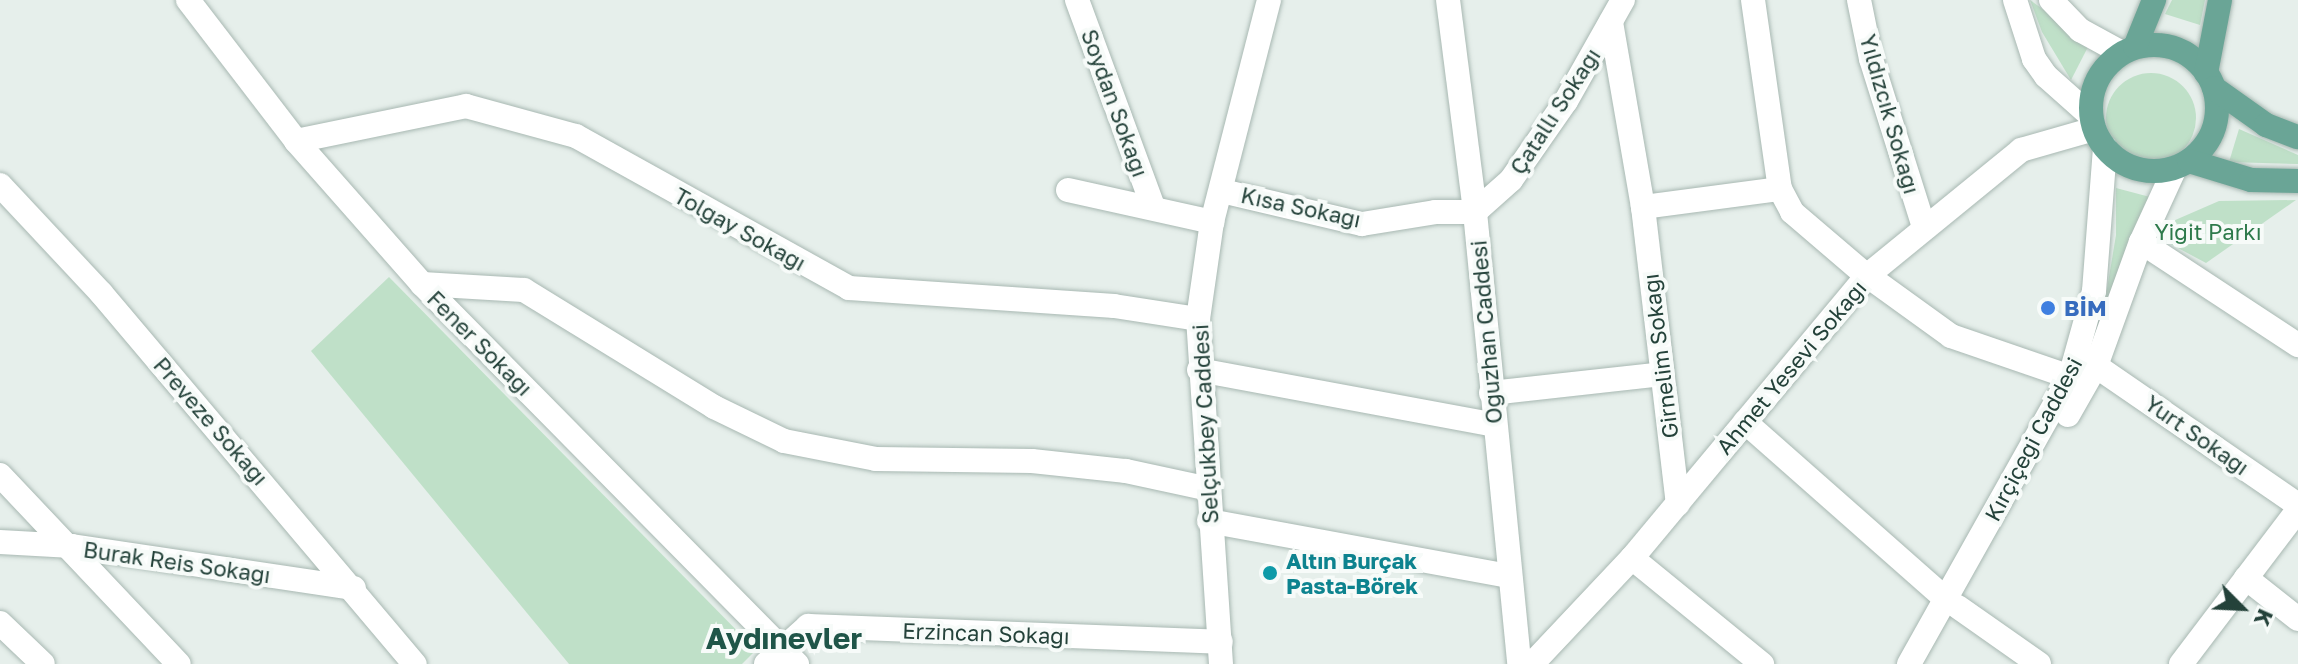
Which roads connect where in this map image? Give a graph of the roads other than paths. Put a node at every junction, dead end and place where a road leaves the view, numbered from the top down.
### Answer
1 (188, 0) edge
2 (1077, 0) edge
3 (1269, 0) edge
4 (1448, 0) edge
5 (1623, 0) edge
6 (1753, 0) edge
7 (1859, 0) edge
8 (2015, 0) edge
9 (2051, 0) edge
10 (2154, 0) edge
11 (2220, 0) edge
12 (1611, 22) junction
13 (2129, 50) junction
14 (2210, 80) junction
15 (2097, 130) junction
16 (2298, 137) edge
17 (296, 141) junction
18 (2182, 165) junction
19 (2298, 181) edge
20 (0, 185) edge
21 (1780, 189) junction
22 (1068, 190) dead end
23 (1222, 191) junction
24 (1153, 207) junction
25 (1643, 207) junction
26 (1475, 212) junction
27 (1212, 222) junction
28 (1924, 227) junction
29 (2141, 242) junction
30 (1868, 275) junction
31 (422, 284) junction
32 (1198, 319) junction
33 (2298, 345) edge
34 (2096, 366) junction
35 (1199, 370) junction
36 (1662, 374) junction
37 (2070, 377) junction
38 (1491, 393) junction
39 (1745, 422) junction
40 (1495, 425) junction
41 (0, 475) edge
42 (1209, 489) junction
43 (1678, 504) junction
44 (2298, 507) edge
45 (1209, 521) junction
46 (0, 542) edge
47 (72, 546) junction
48 (1632, 558) junction
49 (1509, 576) junction
50 (2246, 578) junction
51 (354, 588) junction
52 (1952, 603) junction
53 (2298, 619) edge
54 (0, 623) edge
55 (1221, 653) edge
56 (782, 659) edge
57 (43, 664) edge
58 (179, 664) edge
59 (415, 664) edge
60 (1519, 664) edge
61 (1532, 664) edge
62 (1762, 664) edge
63 (1909, 664) edge
64 (1926, 664) edge
65 (2039, 664) edge
66 (2181, 664) edge

1 - 17 street, Fener Sokağı
2 - 24 street, Soydan Sokağı
3 - 23 street, Selçukbey Caddesi
4 - 26 street, Oğuzhan Caddesi
5 - 12 street, Çatallı Sokağı
6 - 21 street
7 - 28 street, Yıldızcık Sokağı
8 - 15 street
9 - 13 street
10 - 13 main road
11 - 14 main road
12 - 25 street, Girnelim Sokağı
12 - 26 street, Çatallı Sokağı
13 - 14 main road
13 - 15 main road
14 - 16 main road
14 - 18 main road
15 - 18 main road
15 - 28 street, Ahmet Yesevi Sokağı
15 - 37 street, Kırçiçeği Caddesi
17 - 31 street, Fener Sokağı
17 - 32 street, Tolgay Sokağı
18 - 19 main road
18 - 29 street, Kırçiçeği Caddesi
20 - 51 street, Preveze Sokağı
21 - 25 street
21 - 30 street
22 - 24 street, Soydan Sokağı
23 - 26 street, Kısa Sokağı
23 - 27 street, Selçukbey Caddesi
24 - 27 street, Soydan Sokağı
25 - 36 street, Girnelim Sokağı
26 - 38 street, Oğuzhan Caddesi
27 - 32 street, Selçukbey Caddesi
28 - 30 street, Ahmet Yesevi Sokağı
29 - 33 street
29 - 34 street, Kırçiçeği Caddesi
30 - 37 street
30 - 39 street, Ahmet Yesevi Sokağı
31 - 42 street
31 - 56 street, Fener Sokağı
32 - 35 street, Selçukbey Caddesi
34 - 44 street, Yurt Sokağı
34 - 52 street, Kırçiçeği Caddesi
35 - 40 street
35 - 42 street, Selçukbey Caddesi
36 - 38 street
36 - 43 street, Girnelim Sokağı
37 - 52 street, Kırçiçeği Caddesi
38 - 40 street, Oğuzhan Caddesi
39 - 43 street, Ahmet Yesevi Sokağı
39 - 52 street
40 - 49 street, Oğuzhan Caddesi
41 - 47 street
42 - 45 street, Selçukbey Caddesi
43 - 48 street, Ahmet Yesevi Sokağı
44 - 50 street
45 - 49 street
45 - 55 street, Selçukbey Caddesi
46 - 47 street, Burak Reis Sokağı
47 - 51 street, Burak Reis Sokağı
47 - 58 street
48 - 61 street, Ahmet Yesevi Sokağı
48 - 62 street
49 - 60 street, Oğuzhan Caddesi
50 - 53 street
50 - 66 street
51 - 59 street, Preveze Sokağı
52 - 63 street, Kırçiçeği Caddesi
52 - 64 street, Kırçiçeği Caddesi
52 - 65 street
54 - 57 street
55 - 56 street, Erzincan Sokağı

